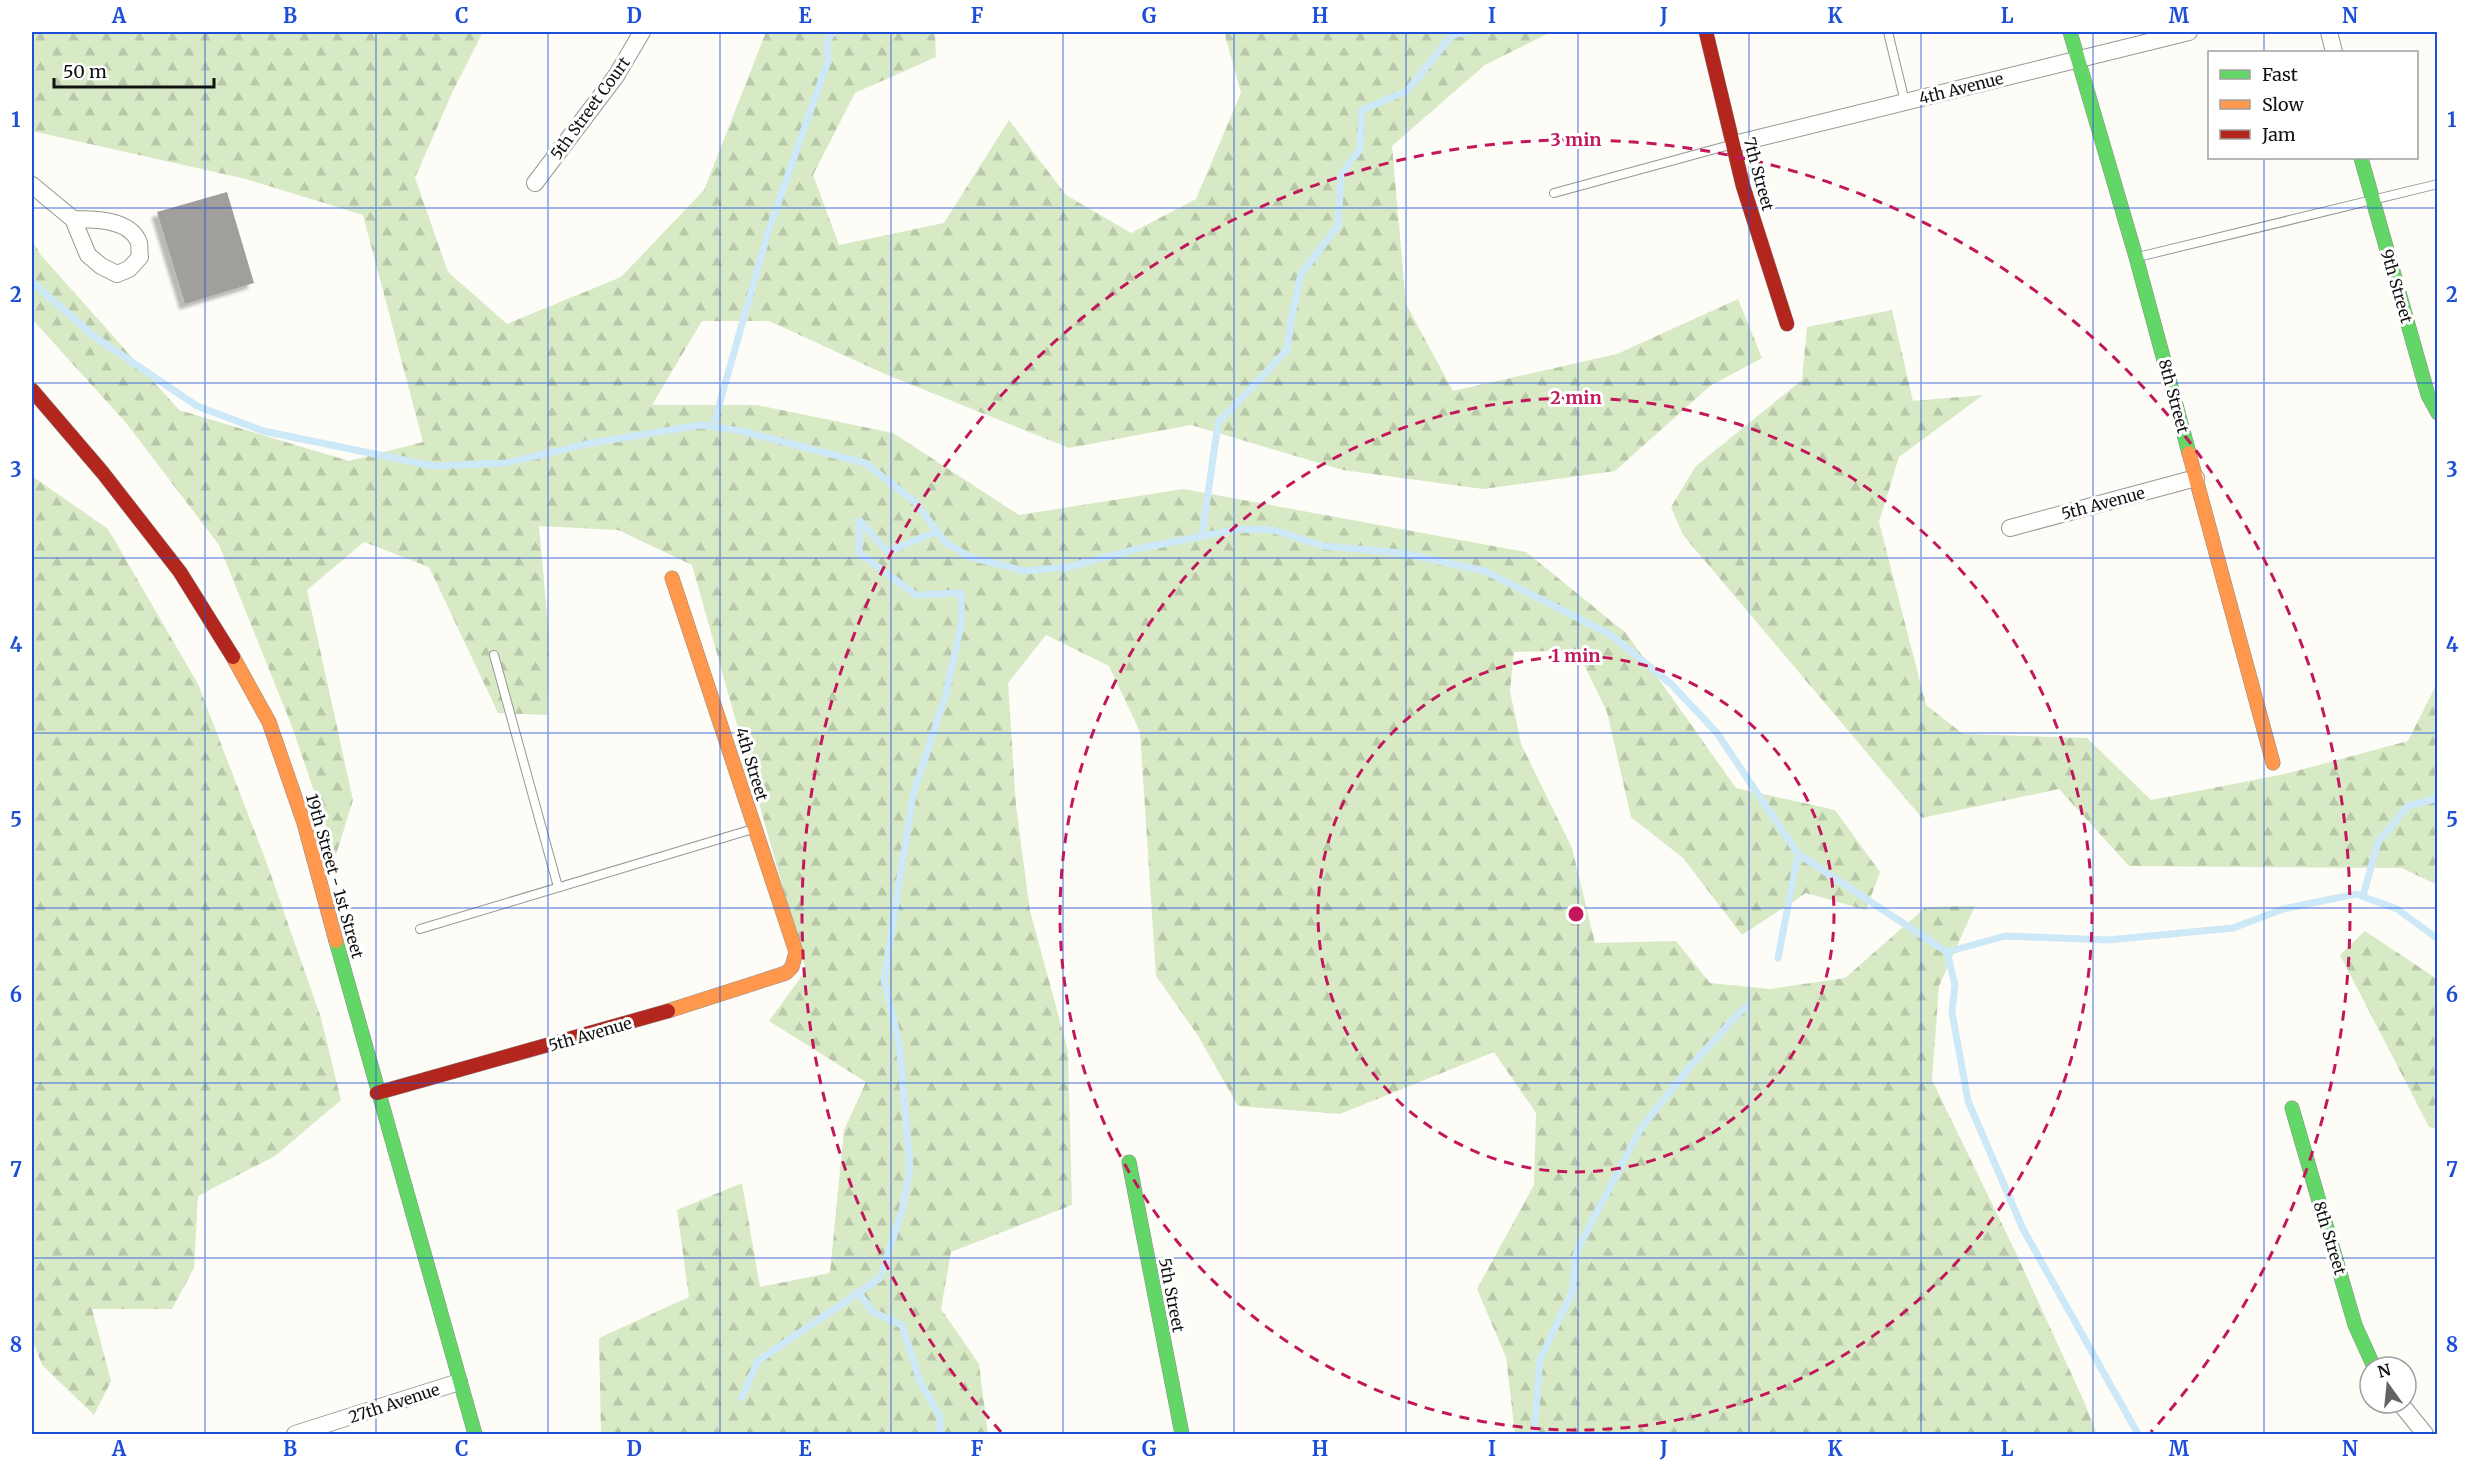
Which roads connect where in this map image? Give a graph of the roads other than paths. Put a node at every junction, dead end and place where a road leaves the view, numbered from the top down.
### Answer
1 (642, 32) edge
2 (1706, 32) edge
3 (1888, 32) edge
4 (2070, 32) edge
5 (2189, 32) edge
6 (2329, 32) edge
7 (2334, 51) edge
8 (2076, 60) junction
9 (1905, 102) junction
10 (1734, 144) junction
11 (2361, 159) edge
12 (535, 183) dead end
13 (2438, 184) edge
14 (32, 185) edge
15 (1554, 193) dead end
16 (2372, 199) junction
17 (73, 219) dead end
18 (2136, 257) junction
19 (1787, 324) dead end
20 (32, 390) edge
21 (2438, 413) edge
22 (2196, 478) junction
23 (2010, 528) dead end
24 (672, 578) dead end
25 (494, 655) dead end
26 (2272, 762) dead end
27 (755, 828) junction
28 (558, 887) junction
29 (420, 929) dead end
30 (795, 961) joint
31 (377, 1092) junction
32 (2292, 1108) dead end
33 (1130, 1162) dead end
34 (2369, 1355) edge
35 (459, 1382) junction
36 (2410, 1415) edge
37 (314, 1432) edge
38 (295, 1434) edge
39 (474, 1434) edge
40 (1182, 1434) edge
41 (2425, 1434) edge

1 - 12 street, 5th Street Court
2 - 10 street, 7th Street
3 - 9 lane
4 - 8 street, 8th Street
5 - 8 street, 4th Avenue
6 - 7 street
8 - 9 street, 4th Avenue
8 - 18 street, 8th Street
9 - 10 street, 4th Avenue
10 - 15 lane
10 - 19 street, 7th Street
11 - 16 street, 9th Street
13 - 16 lane
14 - 17 street
16 - 18 lane
16 - 21 street, 9th Street
18 - 22 street, 8th Street
20 - 31 street, 19th Street - 1st Street
22 - 23 street, 5th Avenue
22 - 26 street, 8th Street
24 - 27 street, 4th Street
25 - 28 lane
27 - 28 lane
27 - 30 street, 4th Street
28 - 29 lane
30 - 31 street, 5th Avenue
31 - 35 street, 19th Street - 1st Street
32 - 34 street, 8th Street
33 - 40 street, 5th Street
35 - 37 street, 27th Avenue
35 - 39 street, 19th Street - 1st Street
36 - 41 street
37 - 38 street, 27th Avenue

